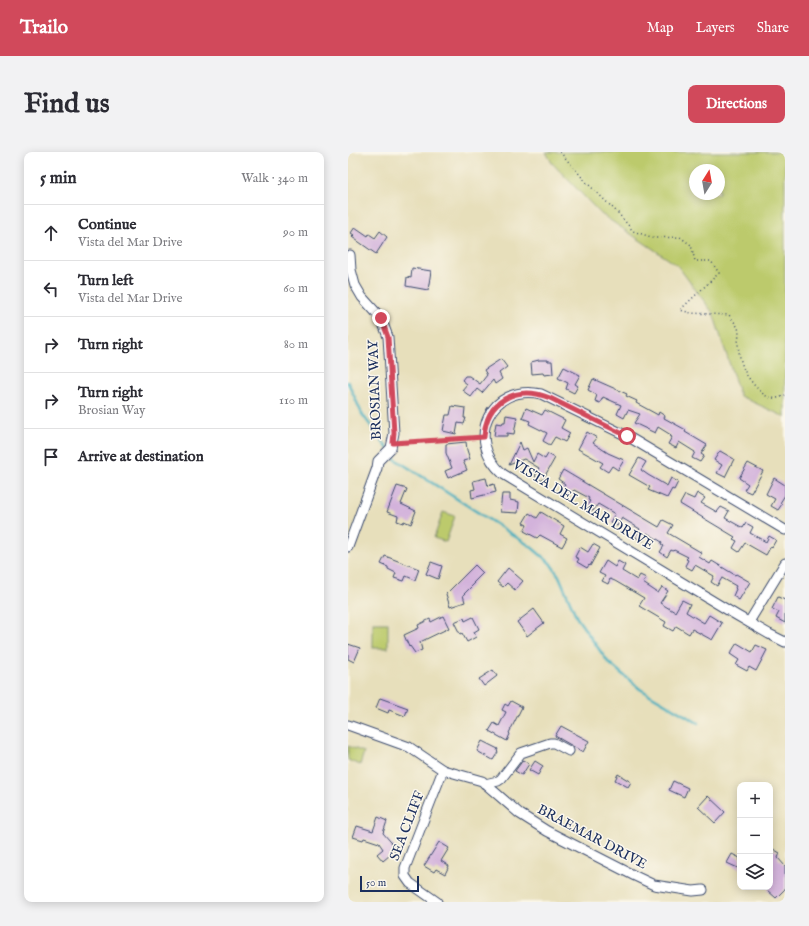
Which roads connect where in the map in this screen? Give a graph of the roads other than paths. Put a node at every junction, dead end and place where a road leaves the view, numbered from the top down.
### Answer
1 (350, 255) dead end
2 (785, 530) edge
3 (348, 547) edge
4 (785, 563) edge
5 (749, 622) junction
6 (785, 642) edge
7 (348, 725) edge
8 (569, 751) dead end
9 (443, 770) junction
10 (485, 784) junction
11 (703, 890) dead end
12 (438, 902) edge

1 - 3 street, BROSIAN WAY
2 - 5 street, VISTA DEL MAR DRIVE
4 - 5 street
5 - 6 street, VISTA DEL MAR DRIVE
7 - 9 street, BRAEMAR DRIVE
8 - 10 street
9 - 10 street, BRAEMAR DRIVE
9 - 12 street, SEA CLIFF
10 - 11 street, BRAEMAR DRIVE

